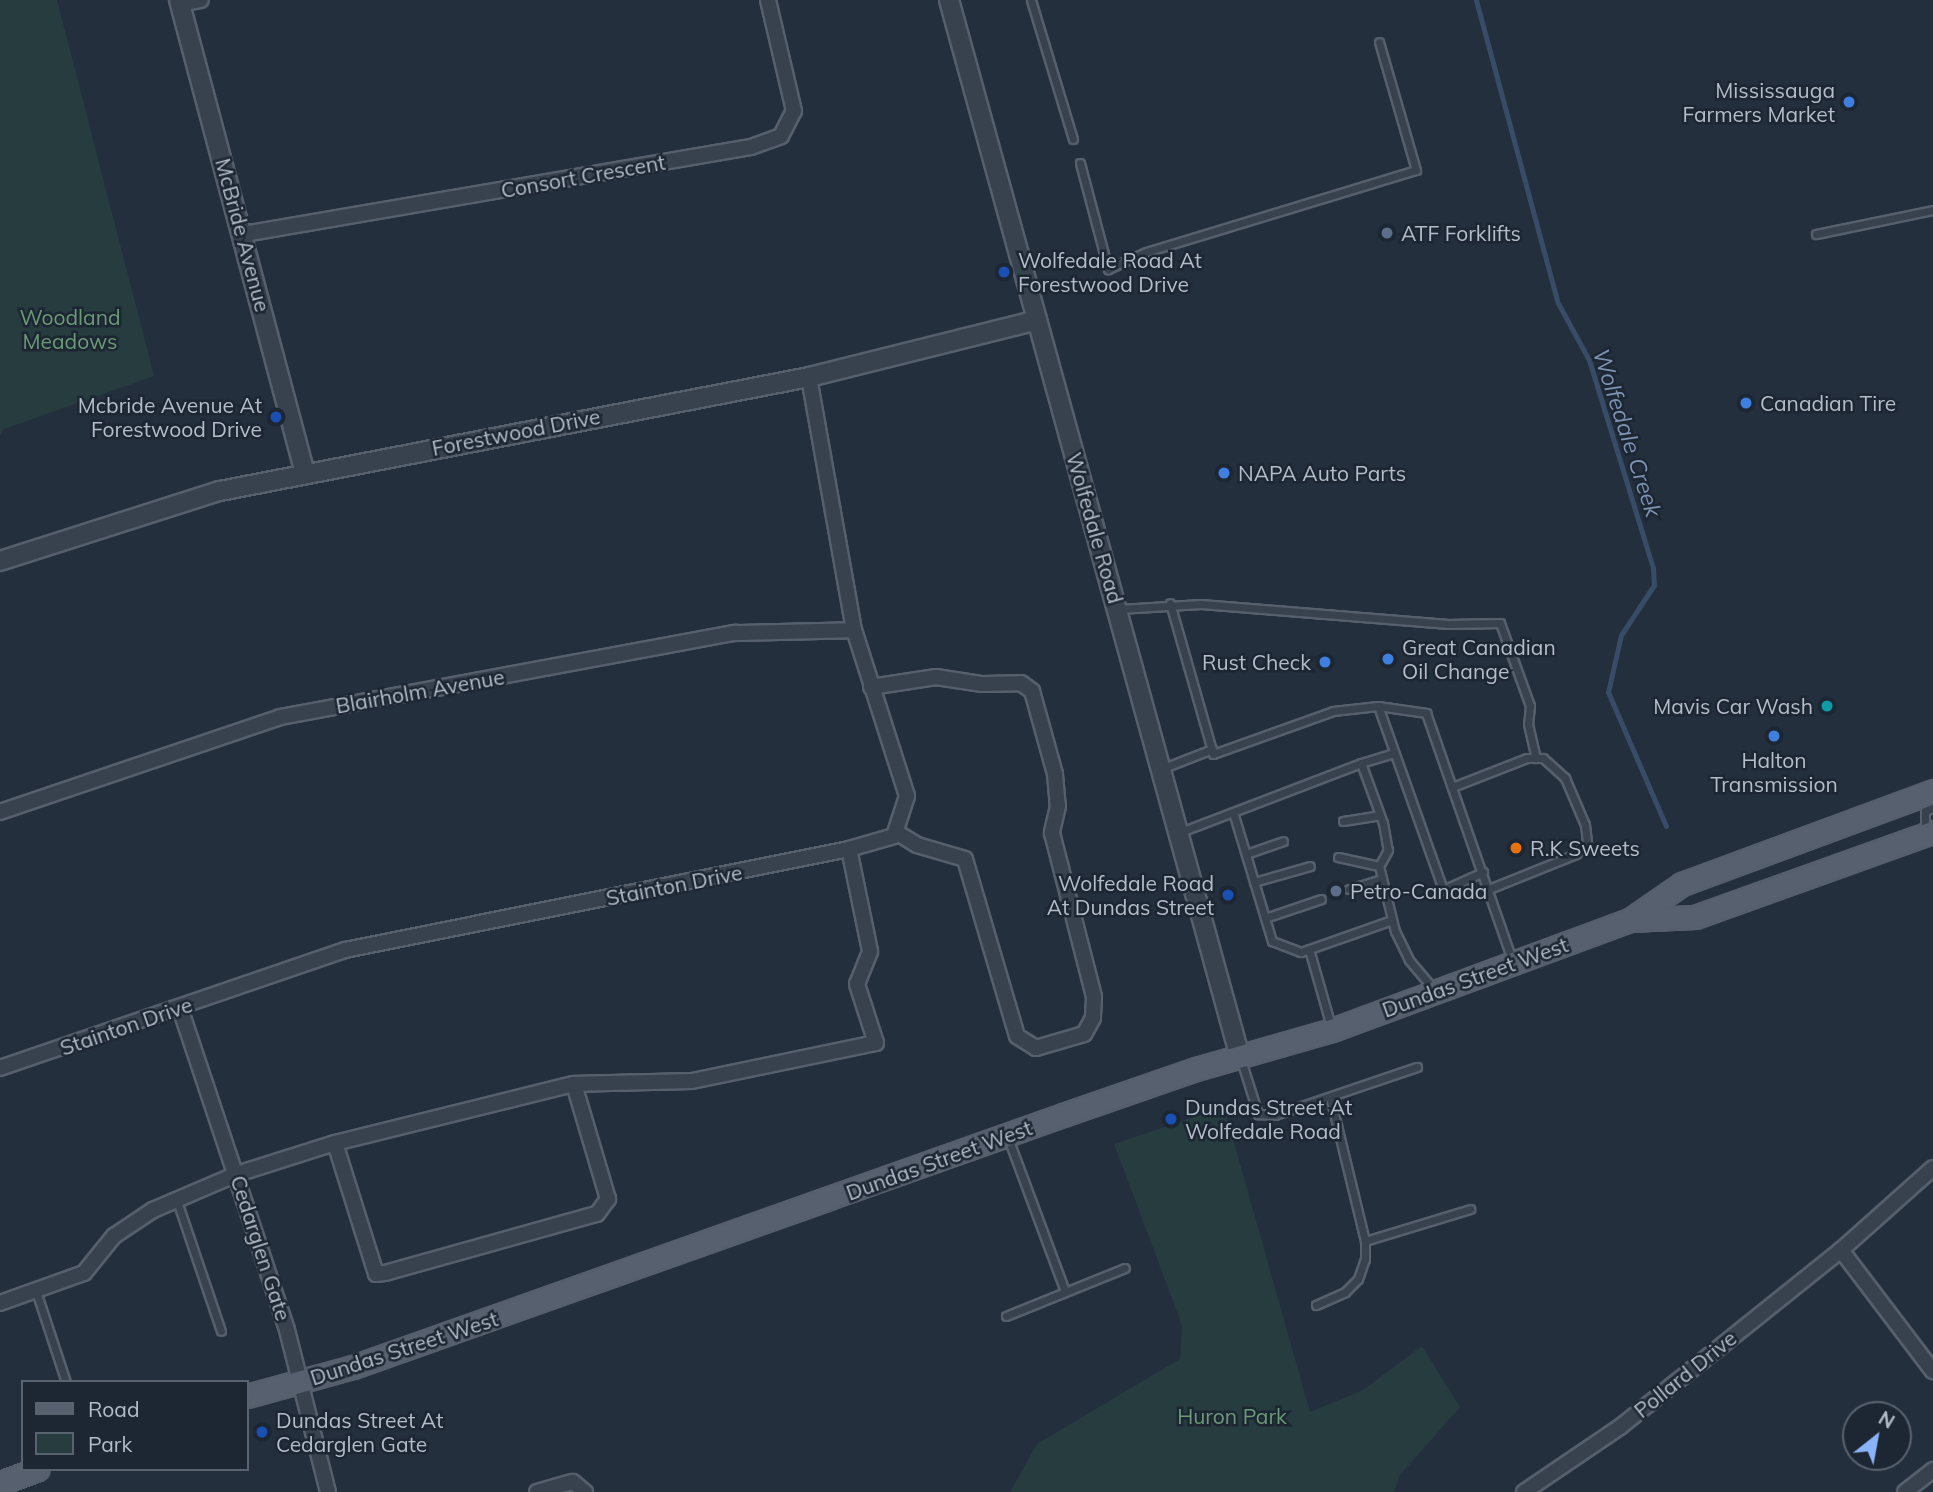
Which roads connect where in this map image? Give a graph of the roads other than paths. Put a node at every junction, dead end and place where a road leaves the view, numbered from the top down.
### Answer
1 (201, 0) edge
2 (768, 0) edge
3 (949, 0) edge
4 (1031, 0) edge
5 (179, 2) edge
6 (1379, 42) dead end
7 (1073, 139) dead end
8 (1080, 163) dead end
9 (1933, 210) edge
10 (244, 234) junction
11 (1816, 234) dead end
12 (1037, 320) junction
13 (809, 377) junction
14 (305, 472) junction
15 (0, 561) edge
16 (1170, 603) junction
17 (1118, 609) junction
18 (854, 630) junction
19 (871, 687) junction
20 (1378, 706) junction
21 (1212, 749) junction
22 (1394, 753) junction
23 (1536, 758) junction
24 (1361, 763) junction
25 (1160, 770) junction
26 (1455, 786) junction
27 (1933, 791) edge
28 (1933, 808) edge
29 (1233, 811) junction
30 (0, 812) edge
31 (1380, 815) junction
32 (1343, 821) dead end
33 (897, 832) junction
34 (1178, 833) junction
35 (1929, 833) edge
36 (1283, 841) dead end
37 (849, 849) junction
38 (1246, 854) junction
39 (1338, 857) dead end
40 (1310, 866) dead end
41 (1379, 866) junction
42 (1483, 872) junction
43 (1381, 878) junction
44 (1254, 882) junction
45 (1349, 889) dead end
46 (1489, 889) junction
47 (1321, 899) dead end
48 (1265, 918) junction
49 (1392, 920) junction
50 (1630, 920) junction
51 (1309, 949) junction
52 (1512, 962) junction
53 (1436, 992) junction
54 (180, 1008) junction
55 (1332, 1030) junction
56 (1240, 1057) junction
57 (1418, 1067) dead end
58 (0, 1068) edge
59 (574, 1084) junction
60 (1331, 1100) junction
61 (1008, 1138) junction
62 (335, 1143) junction
63 (1933, 1168) edge
64 (237, 1174) junction
65 (177, 1201) junction
66 (1470, 1209) dead end
67 (1365, 1241) junction
68 (1841, 1250) junction
69 (1125, 1269) dead end
70 (36, 1291) junction
71 (1065, 1291) junction
72 (0, 1303) edge
73 (1316, 1305) dead end
74 (1006, 1316) dead end
75 (221, 1331) dead end
76 (1933, 1371) edge
77 (65, 1380) edge
78 (300, 1381) junction
79 (248, 1395) edge
80 (1933, 1470) edge
81 (33, 1471) edge
82 (0, 1483) edge
83 (328, 1492) edge
84 (537, 1492) edge
85 (586, 1492) edge
86 (1524, 1492) edge
87 (1905, 1492) edge

1 - 5 street
2 - 10 street, Consort Crescent
3 - 12 street, Wolfedale Road
4 - 7 lane
5 - 10 street, McBride Avenue
6 - 8 lane
9 - 11 lane
10 - 14 street, McBride Avenue
12 - 13 street, Forestwood Drive
12 - 17 street, Wolfedale Road
13 - 14 street, Forestwood Drive
13 - 18 street
14 - 15 street, Forestwood Drive
16 - 17 lane
16 - 21 lane
16 - 23 lane
17 - 25 street, Wolfedale Road
18 - 19 street
18 - 30 street, Blairholm Avenue
19 - 33 street
19 - 33 street
20 - 21 lane
20 - 22 lane
20 - 26 lane
21 - 25 lane
22 - 24 lane
22 - 42 lane
23 - 26 lane
23 - 46 lane
24 - 29 lane
24 - 31 lane
25 - 34 street, Wolfedale Road
26 - 42 lane
27 - 50 main road, Dundas Street West
28 - 35 lane
29 - 34 lane
29 - 38 lane
31 - 32 lane
31 - 41 lane
33 - 37 street, Stainton Drive
34 - 56 street, Wolfedale Road
35 - 50 main road, Dundas Street West
36 - 38 lane
37 - 54 street, Stainton Drive
37 - 59 street
38 - 44 lane
39 - 41 lane
40 - 44 lane
41 - 43 lane
42 - 46 lane
43 - 45 lane
43 - 49 lane
44 - 48 lane
46 - 52 lane
47 - 48 lane
48 - 51 lane
49 - 51 lane
49 - 53 lane
50 - 52 main road, Dundas Street West
51 - 55 lane
52 - 53 main road, Dundas Street West
53 - 55 main road, Dundas Street West
54 - 58 street, Stainton Drive
54 - 64 street, Cedarglen Gate
55 - 56 main road, Dundas Street West
56 - 60 lane
56 - 61 main road, Dundas Street West
57 - 60 lane
59 - 62 street
59 - 62 street
60 - 67 lane
61 - 71 lane
61 - 78 main road, Dundas Street West
62 - 64 street
63 - 68 street, Pollard Drive
64 - 65 street
64 - 78 street, Cedarglen Gate
65 - 70 street
65 - 75 lane
66 - 67 lane
67 - 73 lane
68 - 76 street
68 - 86 street, Pollard Drive
69 - 71 lane
70 - 72 street
70 - 77 lane
71 - 74 lane
78 - 79 main road, Dundas Street West
78 - 83 street, Cedarglen Gate
80 - 87 street
81 - 82 main road
84 - 85 street

